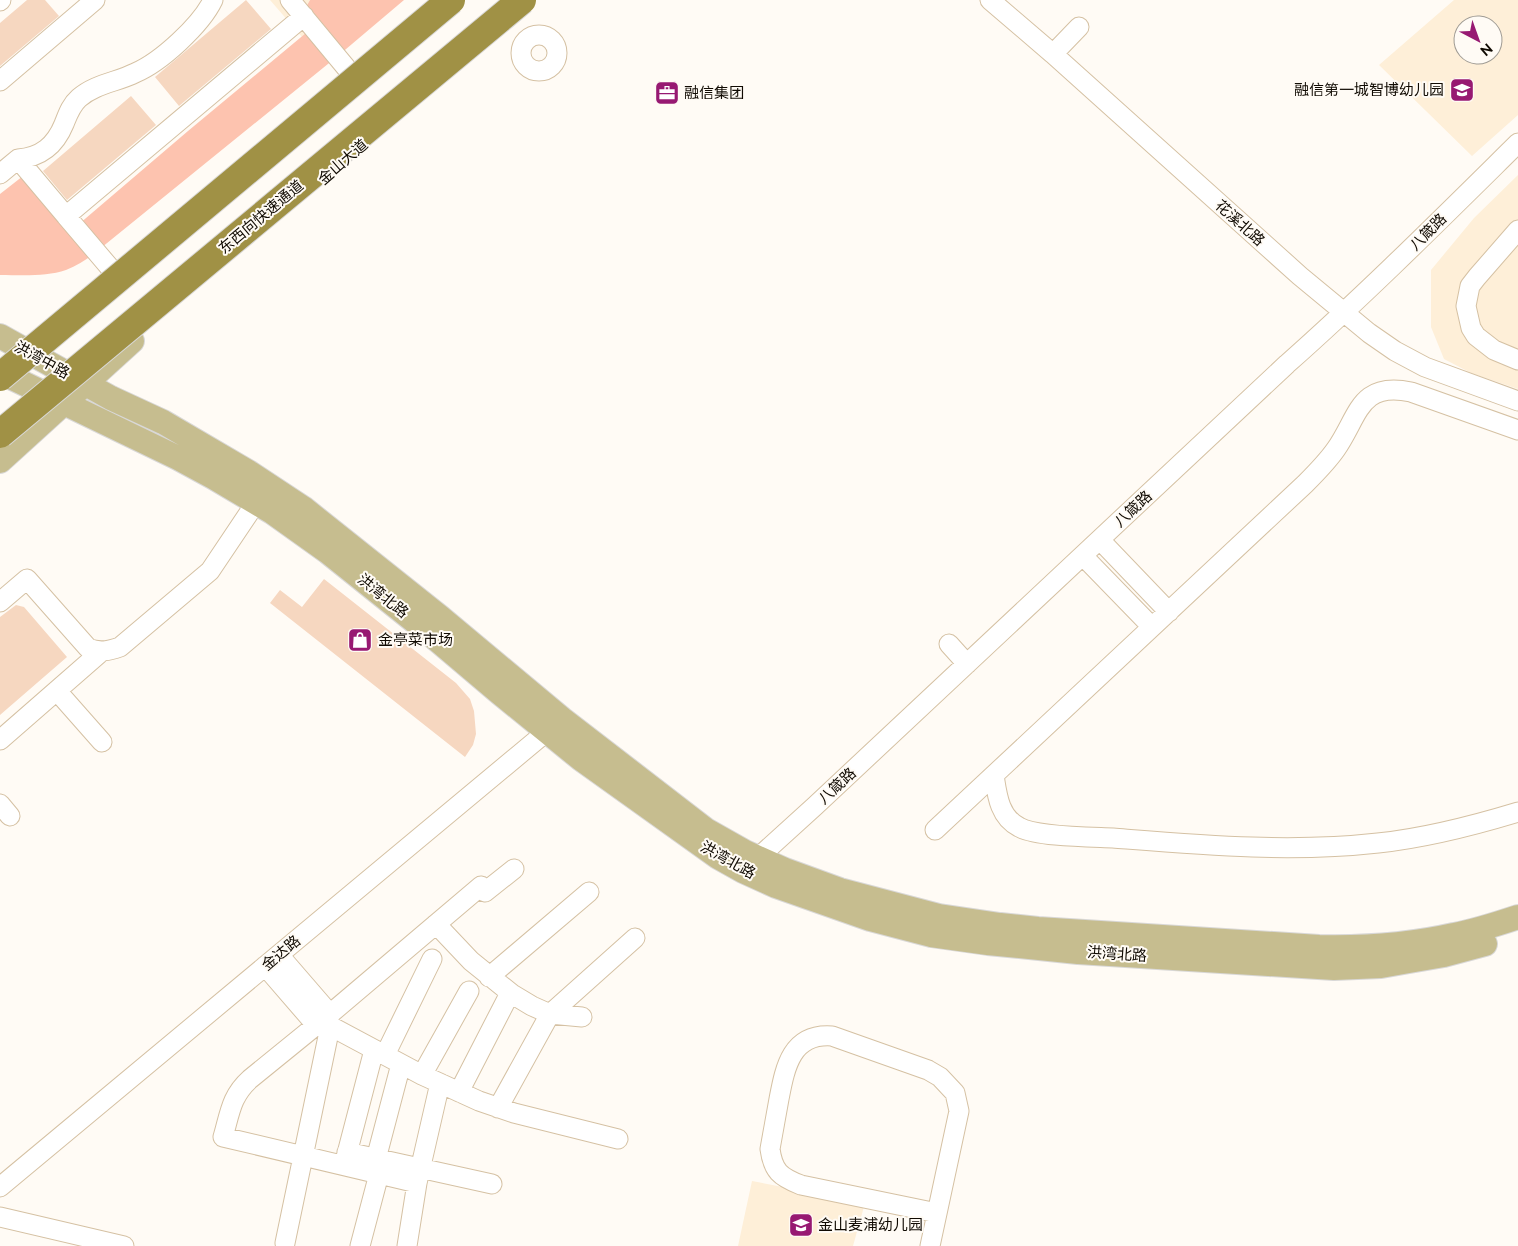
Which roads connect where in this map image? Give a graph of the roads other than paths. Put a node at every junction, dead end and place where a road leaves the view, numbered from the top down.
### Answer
1 (95, 0) edge
2 (213, 0) edge
3 (290, 0) edge
4 (451, 0) edge
5 (455, 0) edge
6 (528, 0) edge
7 (990, 0) edge
8 (514, 10) edge
9 (304, 16) junction
10 (1079, 27) dead end
11 (525, 42) dead end
12 (1052, 54) junction
13 (0, 81) edge
14 (358, 82) junction
15 (1518, 142) edge
16 (18, 159) junction
17 (0, 174) edge
18 (66, 216) junction
19 (1518, 230) edge
20 (111, 269) junction
21 (1344, 314) junction
22 (10, 342) edge
23 (1518, 360) edge
24 (0, 363) edge
25 (0, 372) edge
26 (0, 377) edge
27 (84, 384) junction
28 (1518, 401) edge
29 (63, 403) junction
30 (1518, 430) edge
31 (0, 434) edge
32 (0, 461) edge
33 (262, 493) junction
34 (1100, 540) junction
35 (1083, 556) junction
36 (0, 602) edge
37 (1169, 612) junction
38 (1152, 627) junction
39 (948, 644) dead end
40 (102, 651) junction
41 (967, 664) junction
42 (57, 691) junction
43 (554, 725) junction
44 (0, 740) edge
45 (102, 742) dead end
46 (994, 775) junction
47 (1518, 812) edge
48 (935, 830) dead end
49 (751, 864) junction
50 (514, 869) dead end
51 (588, 892) dead end
52 (1518, 917) edge
53 (436, 924) junction
54 (1518, 934) edge
55 (635, 938) dead end
56 (432, 959) dead end
57 (272, 960) junction
58 (489, 977) junction
59 (468, 991) dead end
60 (510, 992) junction
61 (550, 1014) junction
62 (582, 1016) dead end
63 (324, 1022) junction
64 (387, 1056) junction
65 (422, 1075) junction
66 (440, 1083) junction
67 (459, 1092) junction
68 (498, 1108) junction
69 (618, 1139) dead end
70 (303, 1156) junction
71 (345, 1159) junction
72 (378, 1167) junction
73 (419, 1176) junction
74 (492, 1184) dead end
75 (0, 1187) edge
76 (937, 1213) junction
77 (0, 1216) edge
78 (285, 1243) dead end
79 (124, 1246) edge
80 (360, 1246) edge
81 (407, 1246) edge
82 (930, 1246) edge

1 - 13 street
2 - 16 street
3 - 9 street
4 - 26 highway, bridge
5 - 14 main road
6 - 8 main road, 金山大道
7 - 12 street, 花溪北路
8 - 11 street
8 - 27 main road, 金山大道
8 - 31 highway, 东西向快速通道, bridge
9 - 14 street
9 - 18 street
10 - 12 street
12 - 21 street, 花溪北路
14 - 20 main road
15 - 21 street, 八箴路
16 - 17 street
16 - 18 street
18 - 20 street
19 - 23 street
20 - 22 main road
21 - 28 street, 花溪北路
21 - 34 street, 八箴路
22 - 24 main road
22 - 27 main road, 洪湾中路
25 - 29 main road, 洪湾北路
27 - 29 main road, 金山大道
27 - 33 main road, 洪湾北路
29 - 32 main road, 金山大道
29 - 33 main road, 洪湾北路
30 - 37 street
33 - 40 street
33 - 43 main road, 洪湾北路
34 - 35 street, 八箴路
34 - 37 street
35 - 38 street
35 - 41 street, 八箴路
36 - 40 street
37 - 38 street
38 - 46 street
39 - 41 street
40 - 42 street
41 - 49 street, 八箴路
42 - 44 street
42 - 45 street
43 - 49 main road, 洪湾北路
43 - 57 street, 金达路
46 - 47 street
46 - 48 street
49 - 52 main road, 洪湾北路
49 - 54 main road, 洪湾北路
50 - 53 street
51 - 58 street
53 - 58 street
53 - 63 street
55 - 61 street
56 - 64 street
57 - 63 street
57 - 75 street, 金达路
58 - 60 street
59 - 65 street
60 - 61 street
60 - 67 street
61 - 62 street
61 - 68 street
63 - 64 street
63 - 70 street
63 - 70 street
64 - 65 street
64 - 71 street
64 - 72 street
65 - 66 street
66 - 67 street
66 - 73 street
67 - 68 street
68 - 69 street
70 - 71 street
70 - 78 street
71 - 72 street
72 - 73 street
72 - 80 street
73 - 74 street
73 - 81 street
76 - 76 street
76 - 82 street
77 - 79 street

